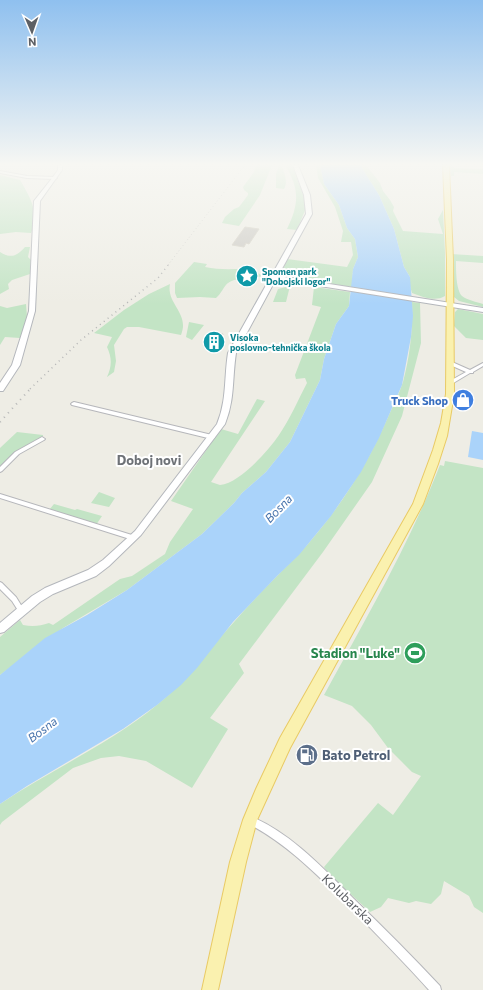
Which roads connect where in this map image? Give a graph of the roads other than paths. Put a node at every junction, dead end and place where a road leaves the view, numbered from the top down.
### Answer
1 (37, 211) edge
2 (309, 211) edge
3 (449, 211) edge
4 (274, 277) junction
5 (450, 304) junction
6 (483, 310) edge
7 (450, 363) junction
8 (483, 364) edge
9 (471, 372) junction
10 (450, 383) junction
11 (0, 389) edge
12 (74, 404) dead end
13 (212, 437) junction
14 (42, 439) dead end
15 (0, 470) edge
16 (0, 496) edge
17 (133, 538) junction
18 (0, 585) edge
19 (22, 610) junction
20 (0, 629) edge
21 (250, 820) junction
22 (210, 990) edge
23 (436, 990) edge

1 - 11 main road
2 - 4 main road
3 - 5 main road
4 - 5 main road
4 - 13 main road
5 - 6 main road
5 - 7 main road
7 - 9 street
7 - 10 main road
8 - 9 street
9 - 10 street
10 - 21 main road
12 - 13 street
13 - 17 main road
14 - 15 street
16 - 17 street
17 - 19 main road
18 - 19 street
19 - 20 main road
21 - 22 main road
21 - 23 street, Kolubarska

